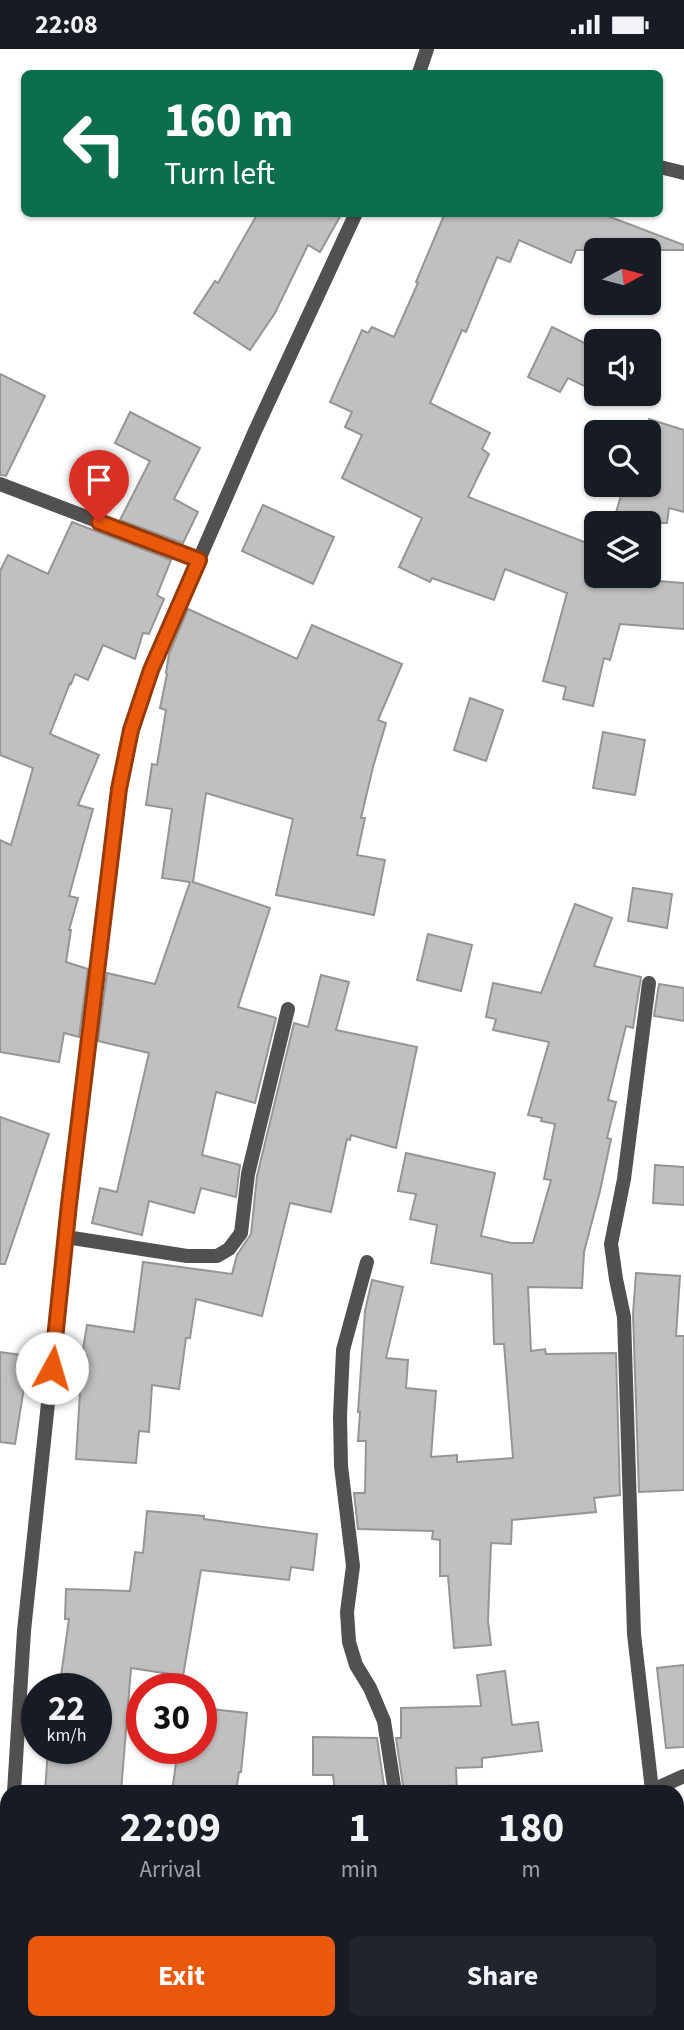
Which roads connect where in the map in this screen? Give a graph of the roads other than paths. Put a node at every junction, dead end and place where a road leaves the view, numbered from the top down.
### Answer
1 (427, 49) edge
2 (420, 70) edge
3 (663, 168) edge
4 (684, 173) edge
5 (354, 217) edge
6 (0, 484) edge
7 (199, 560) junction
8 (649, 983) dead end
9 (288, 1009) dead end
10 (66, 1237) junction
11 (367, 1262) dead end
12 (684, 1776) edge
13 (14, 1785) edge
14 (394, 1785) edge
15 (649, 1785) edge
16 (664, 1785) edge

1 - 2 street
3 - 4 street
5 - 7 street
6 - 7 street
7 - 10 street
8 - 15 street
9 - 10 street
10 - 13 street
11 - 14 street
12 - 16 street

